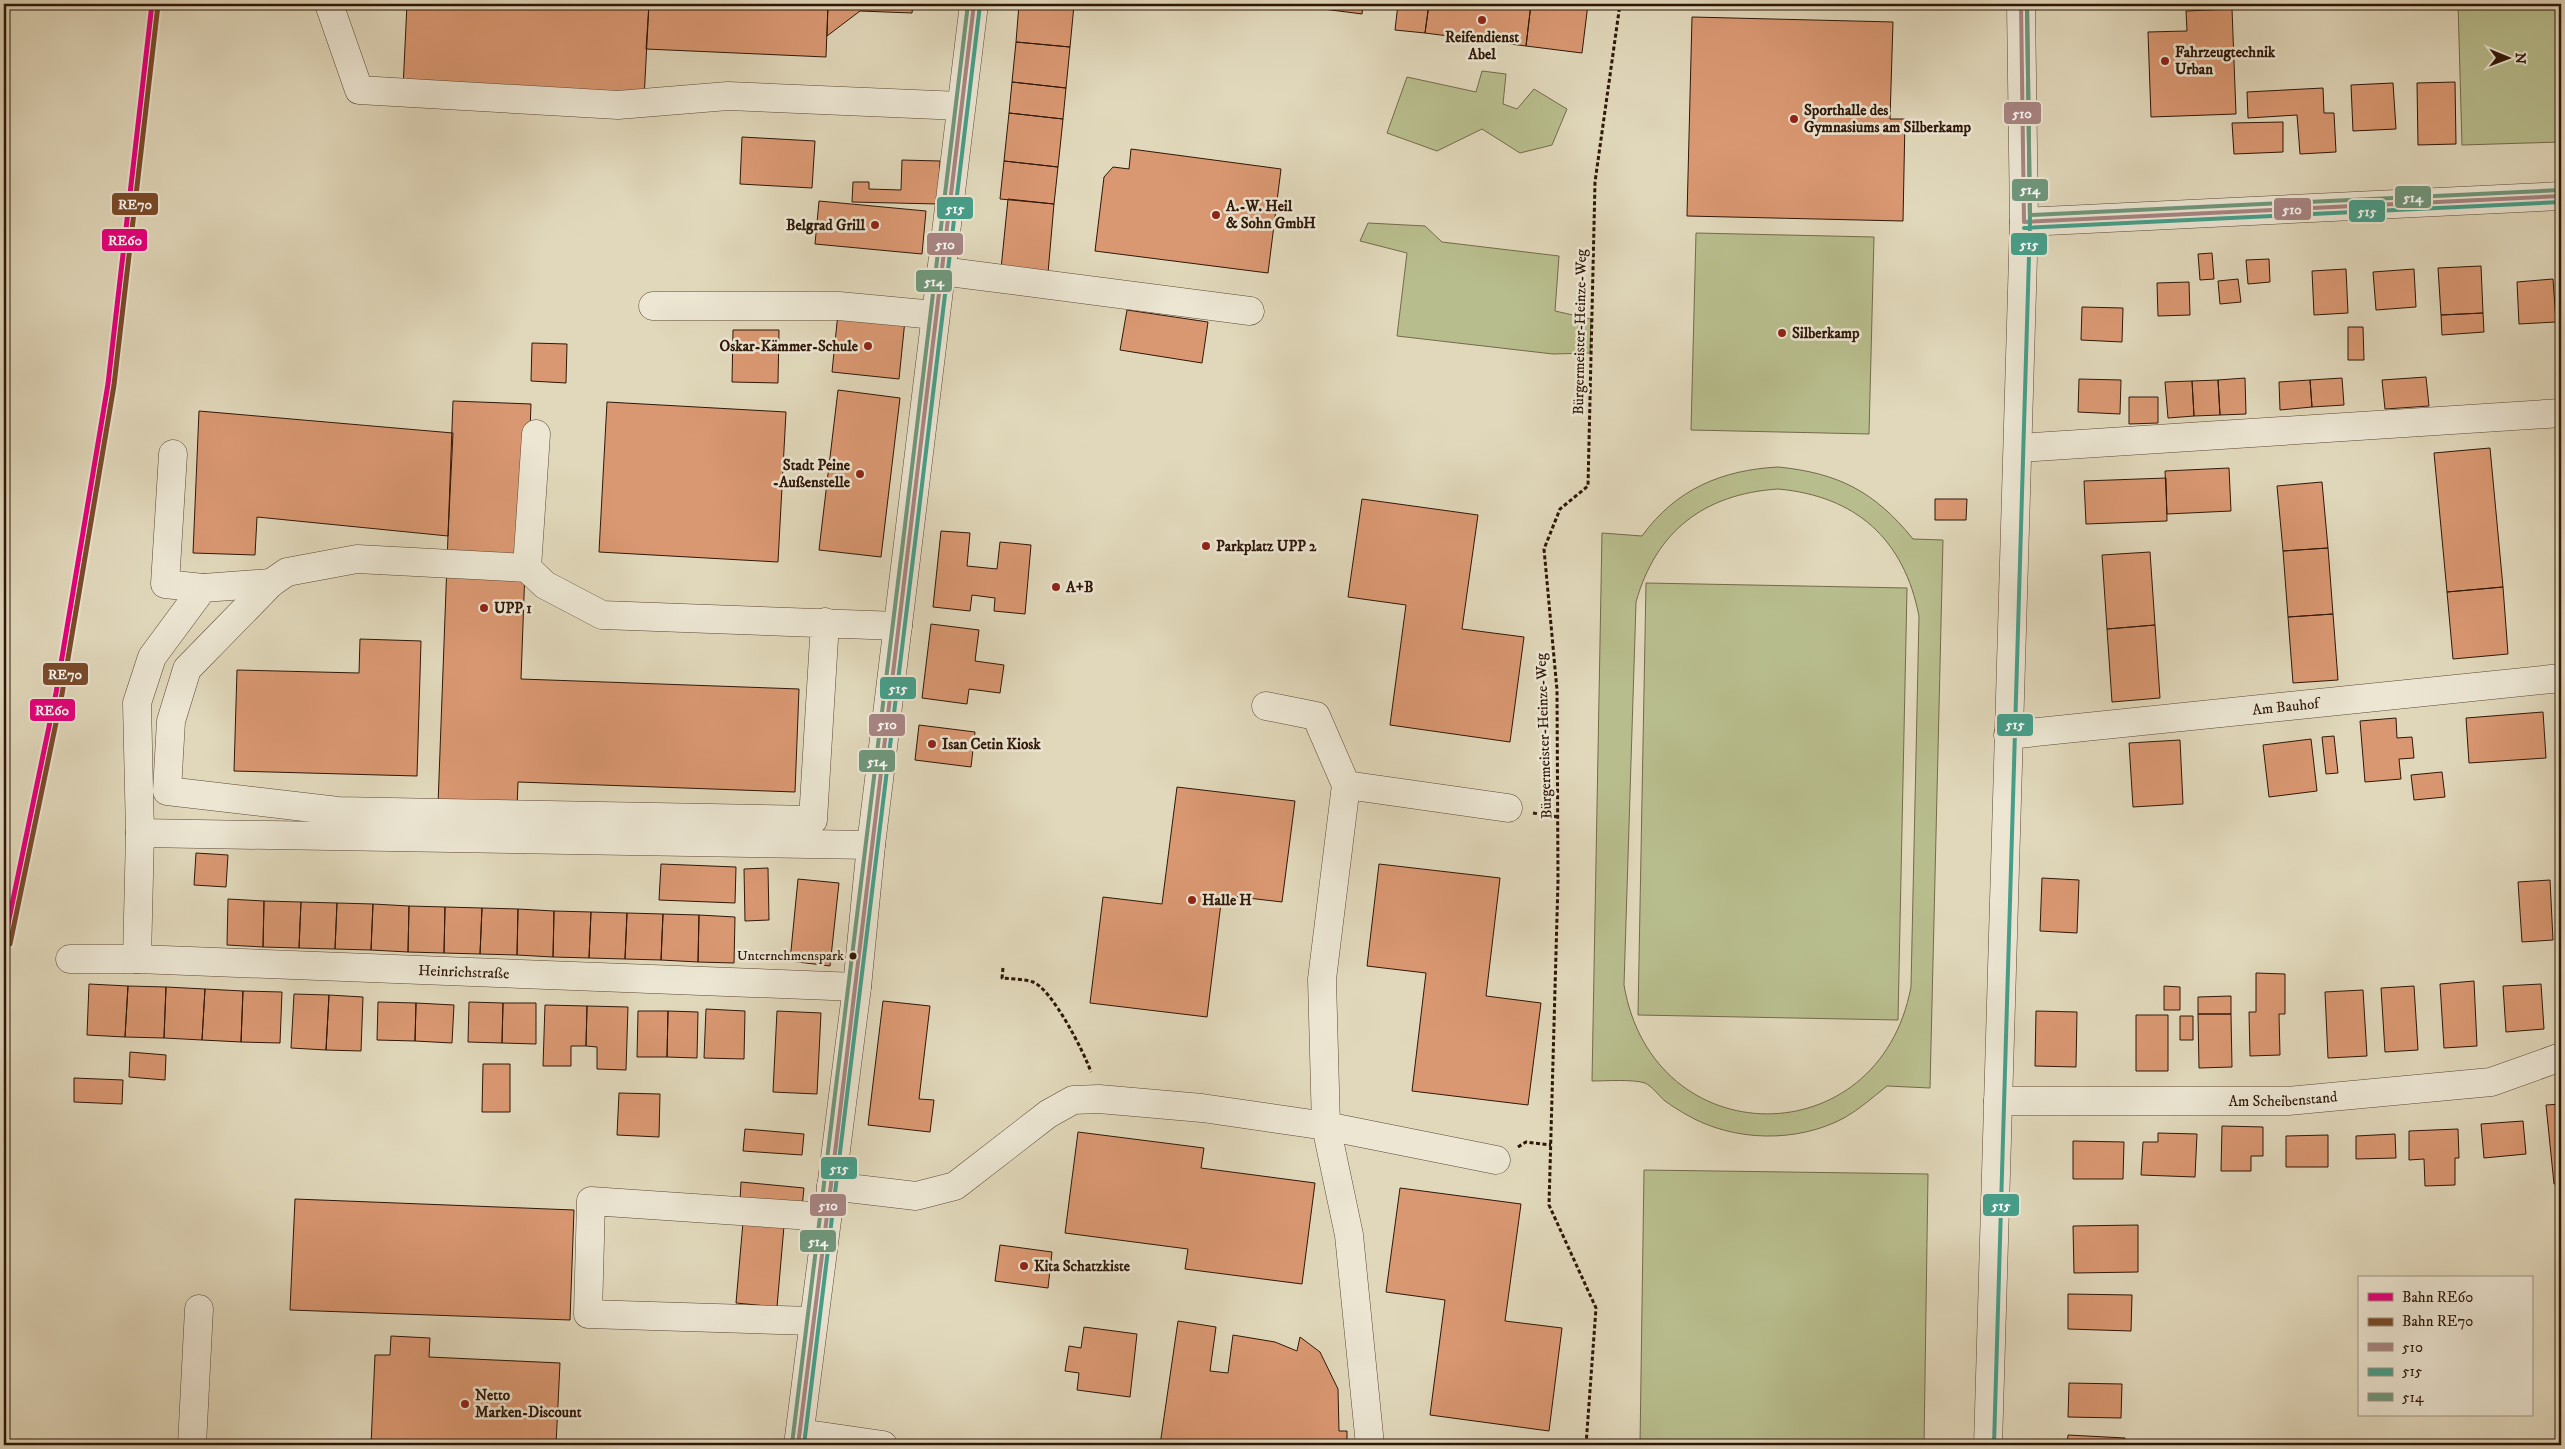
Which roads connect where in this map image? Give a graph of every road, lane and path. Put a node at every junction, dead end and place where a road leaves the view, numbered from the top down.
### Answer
1 (329, 4) edge
2 (974, 4) edge
3 (1620, 4) edge
4 (2021, 4) edge
5 (961, 106) junction
6 (2561, 196) edge
7 (2024, 222) junction
8 (941, 271) junction
9 (653, 306) dead end
10 (1250, 312) dead end
11 (936, 316) junction
12 (2561, 413) edge
13 (536, 434) dead end
14 (2018, 448) junction
15 (173, 454) dead end
16 (527, 568) junction
17 (271, 583) junction
18 (203, 588) junction
19 (825, 622) junction
20 (898, 626) junction
21 (2561, 678) edge
22 (1266, 706) dead end
23 (2008, 734) junction
24 (1346, 785) junction
25 (1508, 808) dead end
26 (140, 833) junction
27 (872, 845) junction
28 (70, 959) dead end
29 (137, 959) junction
30 (1003, 968) dead end
31 (857, 987) junction
32 (2561, 1057) edge
33 (1099, 1099) junction
34 (1998, 1101) junction
35 (1326, 1126) junction
36 (1496, 1160) dead end
37 (831, 1186) junction
38 (827, 1217) junction
39 (198, 1309) dead end
40 (813, 1321) junction
41 (799, 1439) edge
42 (192, 1445) edge
43 (883, 1445) edge
44 (1370, 1445) edge
45 (1586, 1445) edge
46 (1988, 1445) edge

1 - 5 street
2 - 5 street
3 - 45 path, Bürgermeister-Heinze-Weg
4 - 7 street
5 - 8 street
6 - 7 street
7 - 14 street
8 - 10 street
8 - 11 street
9 - 11 street
11 - 20 street
12 - 14 street
13 - 16 street
14 - 23 street
15 - 18 street
16 - 17 street
16 - 19 street
17 - 18 street
17 - 19 street
18 - 26 street
19 - 20 street
20 - 27 street
21 - 23 street, Am Bauhof
22 - 24 street
23 - 34 street
24 - 25 street
24 - 35 street
26 - 27 street
26 - 29 street
27 - 31 street
28 - 29 street, Heinrichstraße
29 - 31 street, Heinrichstraße
30 - 33 path
31 - 37 street
32 - 34 street, Am Scheibenstand
33 - 35 street
33 - 37 street
34 - 46 street
35 - 36 street
35 - 44 street
37 - 38 street
38 - 40 street
38 - 40 street
39 - 42 street
40 - 41 street
41 - 43 street

